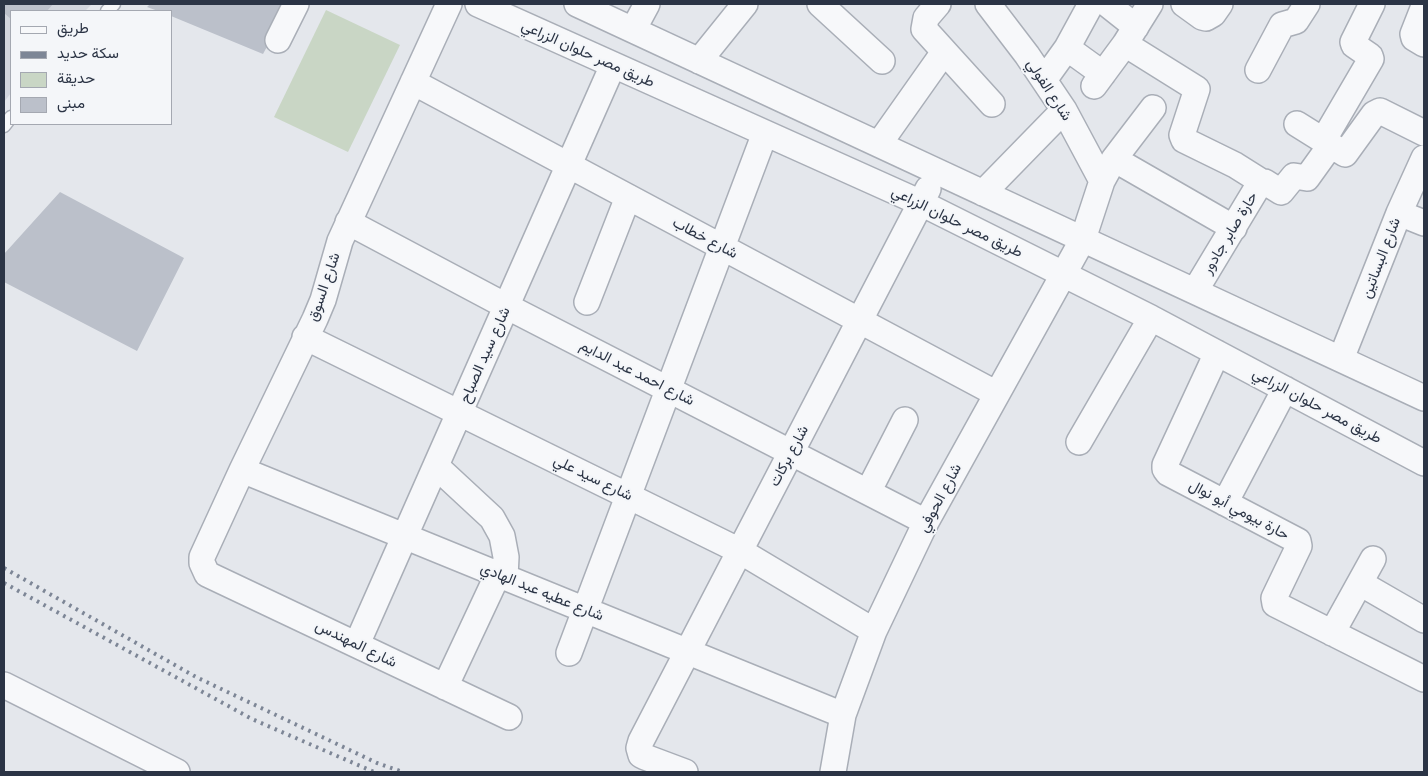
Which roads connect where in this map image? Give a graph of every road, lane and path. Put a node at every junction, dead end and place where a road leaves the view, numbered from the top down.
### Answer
1 (296, 4) edge
2 (449, 4) edge
3 (478, 4) edge
4 (577, 4) edge
5 (647, 4) edge
6 (745, 4) edge
7 (820, 4) edge
8 (938, 4) edge
9 (988, 4) edge
10 (1091, 4) edge
11 (1108, 4) edge
12 (1150, 4) edge
13 (1184, 4) edge
14 (1220, 4) edge
15 (1307, 4) edge
16 (1372, 4) edge
17 (1424, 6) edge
18 (511, 10) edge
19 (633, 30) junction
20 (1131, 35) junction
21 (278, 40) dead end
22 (1424, 44) edge
23 (1067, 48) junction
24 (944, 52) junction
25 (699, 60) junction
26 (882, 61) dead end
27 (613, 65) junction
28 (1258, 70) dead end
29 (1044, 80) junction
30 (413, 82) junction
31 (992, 104) dead end
32 (1153, 108) dead end
33 (1064, 110) junction
34 (1297, 124) dead end
35 (765, 133) junction
36 (1424, 133) edge
37 (879, 144) junction
38 (1327, 144) junction
39 (1424, 158) edge
40 (1114, 160) junction
41 (569, 166) junction
42 (937, 171) junction
43 (1102, 181) junction
44 (1262, 182) junction
45 (984, 193) junction
46 (628, 197) junction
47 (921, 204) junction
48 (1399, 212) junction
49 (348, 222) junction
50 (1424, 223) edge
51 (1234, 228) junction
52 (1083, 239) junction
53 (722, 247) junction
54 (1063, 274) junction
55 (1195, 291) junction
56 (587, 302) dead end
57 (506, 306) junction
58 (1151, 318) junction
59 (860, 321) junction
60 (305, 337) junction
61 (1216, 353) junction
62 (1341, 359) junction
63 (668, 389) junction
64 (1285, 389) junction
65 (997, 394) junction
66 (1424, 398) edge
67 (459, 413) junction
68 (905, 420) dead end
69 (1079, 442) dead end
70 (791, 453) junction
71 (1424, 463) edge
72 (437, 466) junction
73 (242, 470) junction
74 (868, 492) junction
75 (628, 496) junction
76 (1225, 503) junction
77 (926, 522) junction
78 (404, 536) junction
79 (740, 550) junction
80 (1373, 559) dead end
81 (204, 569) joint
82 (501, 576) junction
83 (1360, 583) junction
84 (585, 610) junction
85 (1424, 620) edge
86 (874, 631) junction
87 (1332, 633) junction
88 (357, 644) junction
89 (688, 652) junction
90 (569, 653) dead end
91 (1424, 679) edge
92 (4, 685) edge
93 (445, 687) junction
94 (843, 715) junction
95 (509, 717) dead end
96 (177, 772) edge
97 (686, 772) edge
98 (833, 772) edge

1 - 21 street
2 - 30 street, شارع السوق
3 - 18 street, طريق مصر حلوان الزراعي
4 - 19 street
5 - 19 street
6 - 25 street
7 - 26 street
8 - 24 street
9 - 29 street, شارع الفولي
10 - 23 street
11 - 20 street
12 - 20 street
13 - 14 street
15 - 28 street
16 - 38 street
17 - 22 street
18 - 27 street, طريق مصر حلوان الزراعي
19 - 25 street
20 - 23 street
20 - 44 street
23 - 29 street
24 - 31 street
24 - 37 street
25 - 37 street
27 - 35 street, طريق مصر حلوان الزراعي
27 - 41 street, شارع سيد الصباح
29 - 33 street, شارع الفولي
30 - 41 street, شارع خطاب
30 - 49 street, شارع السوق
32 - 40 street, شارع الحوفي
33 - 43 street, شارع الفولي
33 - 45 street
34 - 38 street
35 - 47 street, طريق مصر حلوان الزراعي
35 - 53 street
36 - 38 street
37 - 42 street
38 - 44 street, حارة صابر جادور
39 - 48 street, شارع البساتين
40 - 43 street, شارع الحوفي
40 - 51 street
41 - 46 street, شارع خطاب
41 - 57 street, شارع سيد الصباح
42 - 45 street
42 - 47 street, شارع بركات
43 - 52 street, شارع الحوفي
44 - 51 street, حارة صابر جادور
45 - 52 street
46 - 53 street, شارع خطاب
46 - 56 street
47 - 54 street, طريق مصر حلوان الزراعي
47 - 59 street, شارع بركات
48 - 50 street
48 - 62 street, شارع البساتين
49 - 57 street, شارع احمد عبد الدايم
49 - 60 street, شارع السوق
51 - 55 street, حارة صابر جادور
52 - 54 street, شارع الحوفي
52 - 55 street
53 - 59 street, شارع خطاب
53 - 63 street
54 - 58 street, طريق مصر حلوان الزراعي
54 - 65 street, شارع الحوفي
55 - 62 street
57 - 63 street, شارع احمد عبد الدايم
57 - 67 street, شارع سيد الصباح
58 - 61 street, طريق مصر حلوان الزراعي
58 - 69 street
59 - 65 street, شارع خطاب
59 - 70 street, شارع بركات
60 - 67 street, شارع سيد علي
60 - 73 street, شارع السوق
61 - 64 street, طريق مصر حلوان الزراعي
61 - 76 street, حارة بيومي أبو نوال
62 - 66 street
63 - 70 street, شارع احمد عبد الدايم
63 - 75 street
64 - 71 street, طريق مصر حلوان الزراعي
64 - 76 street
65 - 77 street, شارع الحوفي
67 - 72 street, شارع سيد الصباح
67 - 75 street, شارع سيد علي
68 - 74 street
70 - 74 street, شارع احمد عبد الدايم
70 - 79 street, شارع بركات
72 - 78 street, شارع سيد الصباح
72 - 82 street
73 - 78 street, شارع عطيه عبد الهادي
73 - 81 street, شارع السوق
74 - 77 street, شارع احمد عبد الدايم
75 - 79 street, شارع سيد علي
75 - 84 street
76 - 87 street, حارة بيومي أبو نوال
77 - 86 street, شارع الحوفي
78 - 82 street, شارع عطيه عبد الهادي
78 - 88 street, شارع سيد الصباح
79 - 86 street, شارع سيد علي
79 - 89 street, شارع بركات
80 - 83 street
81 - 88 street, شارع المهندس
82 - 84 street, شارع عطيه عبد الهادي
82 - 93 street
83 - 85 street
83 - 87 street
84 - 89 street, شارع عطيه عبد الهادي
84 - 90 street
86 - 94 street, شارع الحوفي
87 - 91 street, حارة بيومي أبو نوال
88 - 93 street, شارع المهندس
89 - 94 street, شارع عطيه عبد الهادي
89 - 97 street, شارع بركات
92 - 96 street
93 - 95 street, شارع المهندس
94 - 98 street, شارع الحوفي

